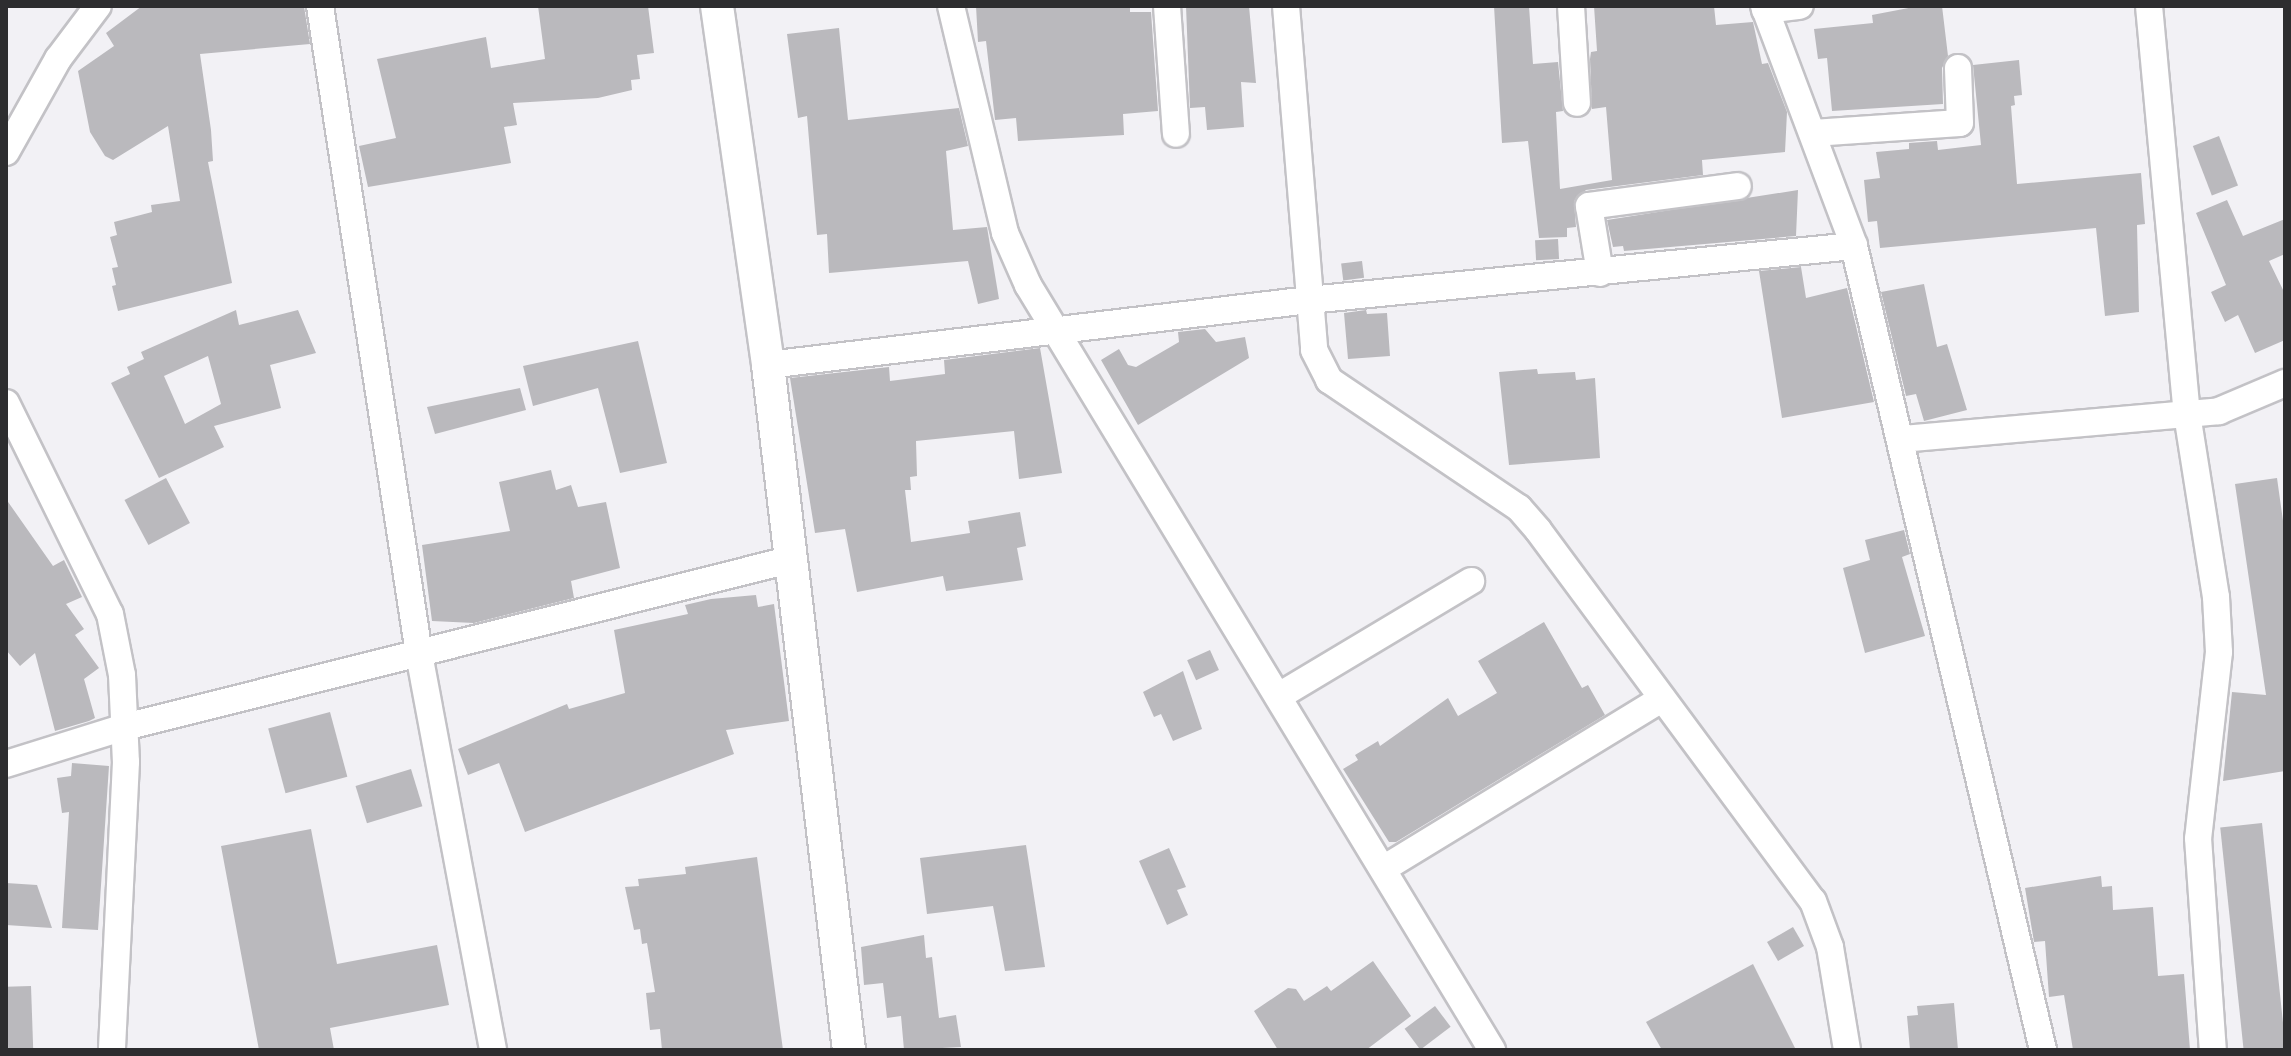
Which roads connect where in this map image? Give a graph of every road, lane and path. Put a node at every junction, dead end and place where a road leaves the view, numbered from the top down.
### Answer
1 (98, 6) edge
2 (320, 6) edge
3 (717, 6) edge
4 (951, 6) edge
5 (1167, 6) edge
6 (1286, 6) edge
7 (1571, 6) edge
8 (1800, 6) edge
9 (2149, 6) edge
10 (1764, 8) edge
11 (1958, 68) dead end
12 (1577, 103) dead end
13 (1813, 133) junction
14 (1176, 134) dead end
15 (6, 152) edge
16 (1738, 186) dead end
17 (1854, 246) junction
18 (1600, 273) junction
19 (1309, 300) junction
20 (1058, 331) junction
21 (768, 365) junction
22 (2285, 383) edge
23 (6, 403) edge
24 (2187, 414) junction
25 (1902, 439) junction
26 (789, 560) junction
27 (1471, 581) dead end
28 (419, 654) junction
29 (1279, 696) junction
30 (1662, 699) junction
31 (125, 727) junction
32 (6, 764) edge
33 (1383, 869) junction
34 (112, 1050) edge
35 (493, 1050) edge
36 (849, 1050) edge
37 (1492, 1050) edge
38 (1847, 1050) edge
39 (2043, 1050) edge
40 (2213, 1050) edge

1 - 15 street
2 - 28 street
3 - 21 street
4 - 20 street
5 - 14 street
6 - 19 street
7 - 12 street
8 - 10 street
9 - 24 street
10 - 13 street
11 - 13 street
13 - 17 street
16 - 18 street
17 - 18 street
17 - 25 street
18 - 19 street
19 - 20 street
19 - 30 street
20 - 21 street
20 - 29 street
21 - 26 street
22 - 24 street
23 - 31 street
24 - 25 street
24 - 40 street
25 - 39 street
26 - 28 street
26 - 36 street
27 - 29 street
28 - 31 street
28 - 35 street
29 - 33 street
30 - 33 street
30 - 38 street
31 - 32 street
31 - 34 street
33 - 37 street

